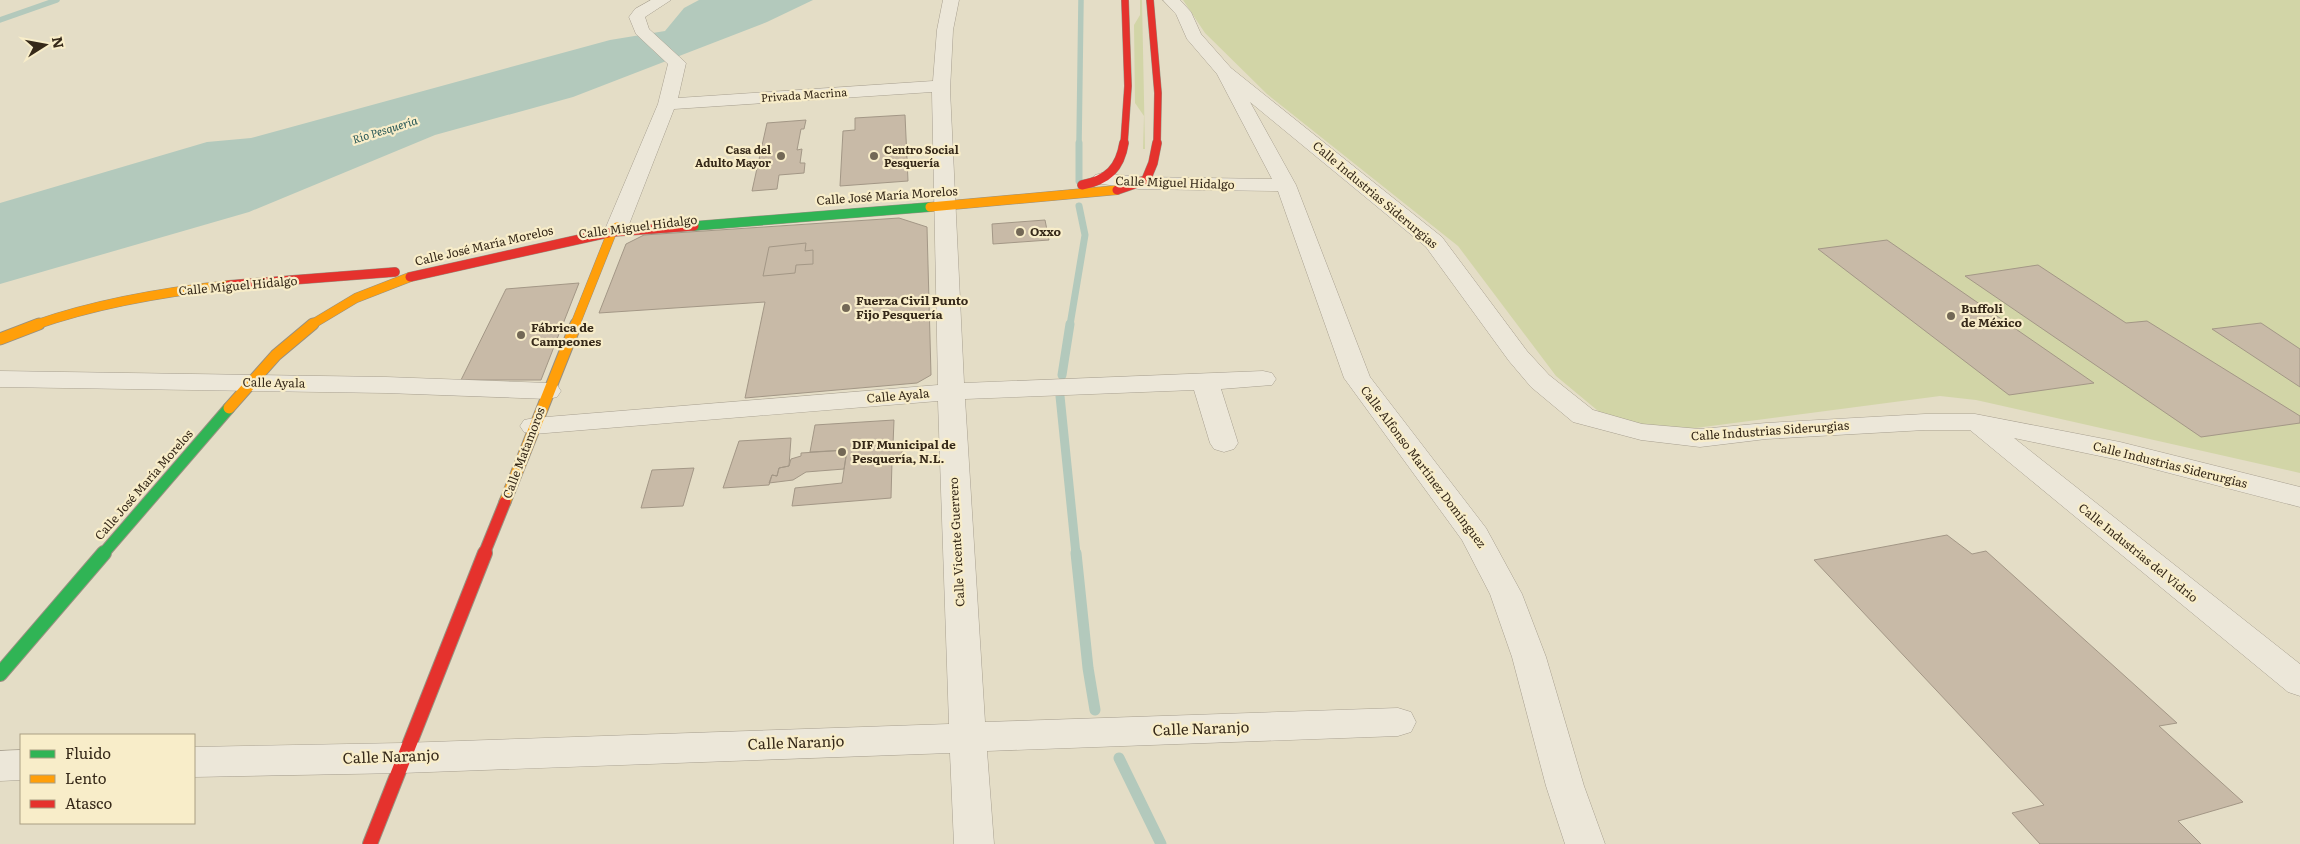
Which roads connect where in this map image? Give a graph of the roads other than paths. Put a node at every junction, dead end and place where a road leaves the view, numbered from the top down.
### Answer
1 (663, 0) edge
2 (951, 0) edge
3 (1125, 0) edge
4 (1150, 0) edge
5 (1171, 0) edge
6 (1225, 72) junction
7 (942, 86) junction
8 (667, 104) junction
9 (1102, 179) junction
10 (1139, 183) junction
11 (1286, 186) junction
12 (946, 202) junction
13 (615, 230) junction
14 (0, 339) edge
15 (0, 379) edge
16 (1263, 379) dead end
17 (1205, 381) junction
18 (250, 383) junction
19 (548, 391) junction
20 (950, 392) junction
21 (1975, 422) junction
22 (534, 426) junction
23 (1224, 444) dead end
24 (2300, 498) edge
25 (0, 674) edge
26 (2300, 683) edge
27 (1398, 722) dead end
28 (967, 737) junction
29 (402, 758) junction
30 (195, 762) edge
31 (20, 765) edge
32 (0, 766) edge
33 (370, 844) edge
34 (974, 844) edge
35 (1585, 844) edge

1 - 8 street, Calle Matamoros
2 - 7 street, Calle Vicente Guerrero
3 - 9 main road
4 - 10 main road
5 - 6 street, Calle Alfonso Martínez Domínguez
6 - 11 street, Calle Alfonso Martínez Domínguez
6 - 21 street, Calle Industrias Siderurgias
7 - 8 street, Privada Macrina
7 - 12 street, Calle Vicente Guerrero
8 - 13 street, Calle Matamoros
9 - 10 street, Calle Miguel Hidalgo
9 - 12 main road, Calle Miguel Hidalgo
10 - 11 street, Calle Miguel Hidalgo
10 - 12 main road, Calle José María Morelos
11 - 35 street, Calle Alfonso Martínez Domínguez
12 - 13 main road, Calle José María Morelos
12 - 20 street, Calle Vicente Guerrero
13 - 14 main road, Calle Miguel Hidalgo
13 - 18 main road, Calle José María Morelos
13 - 19 main road, Calle Matamoros
15 - 18 street, Calle Ayala
16 - 17 street, Calle Ayala
17 - 20 street, Calle Ayala
17 - 23 street
18 - 19 street, Calle Ayala
18 - 25 main road, Calle José María Morelos
19 - 22 main road, Calle Matamoros
20 - 22 street, Calle Ayala
20 - 28 street, Calle Vicente Guerrero
21 - 24 street, Calle Industrias Siderurgias
21 - 26 street, Calle Industrias del Vidrio
22 - 29 main road, Calle Matamoros
27 - 28 street, Calle Naranjo
28 - 29 street, Calle Naranjo
28 - 34 street, Calle Vicente Guerrero
29 - 30 street, Calle Naranjo
29 - 33 main road, Calle Matamoros
31 - 32 street

